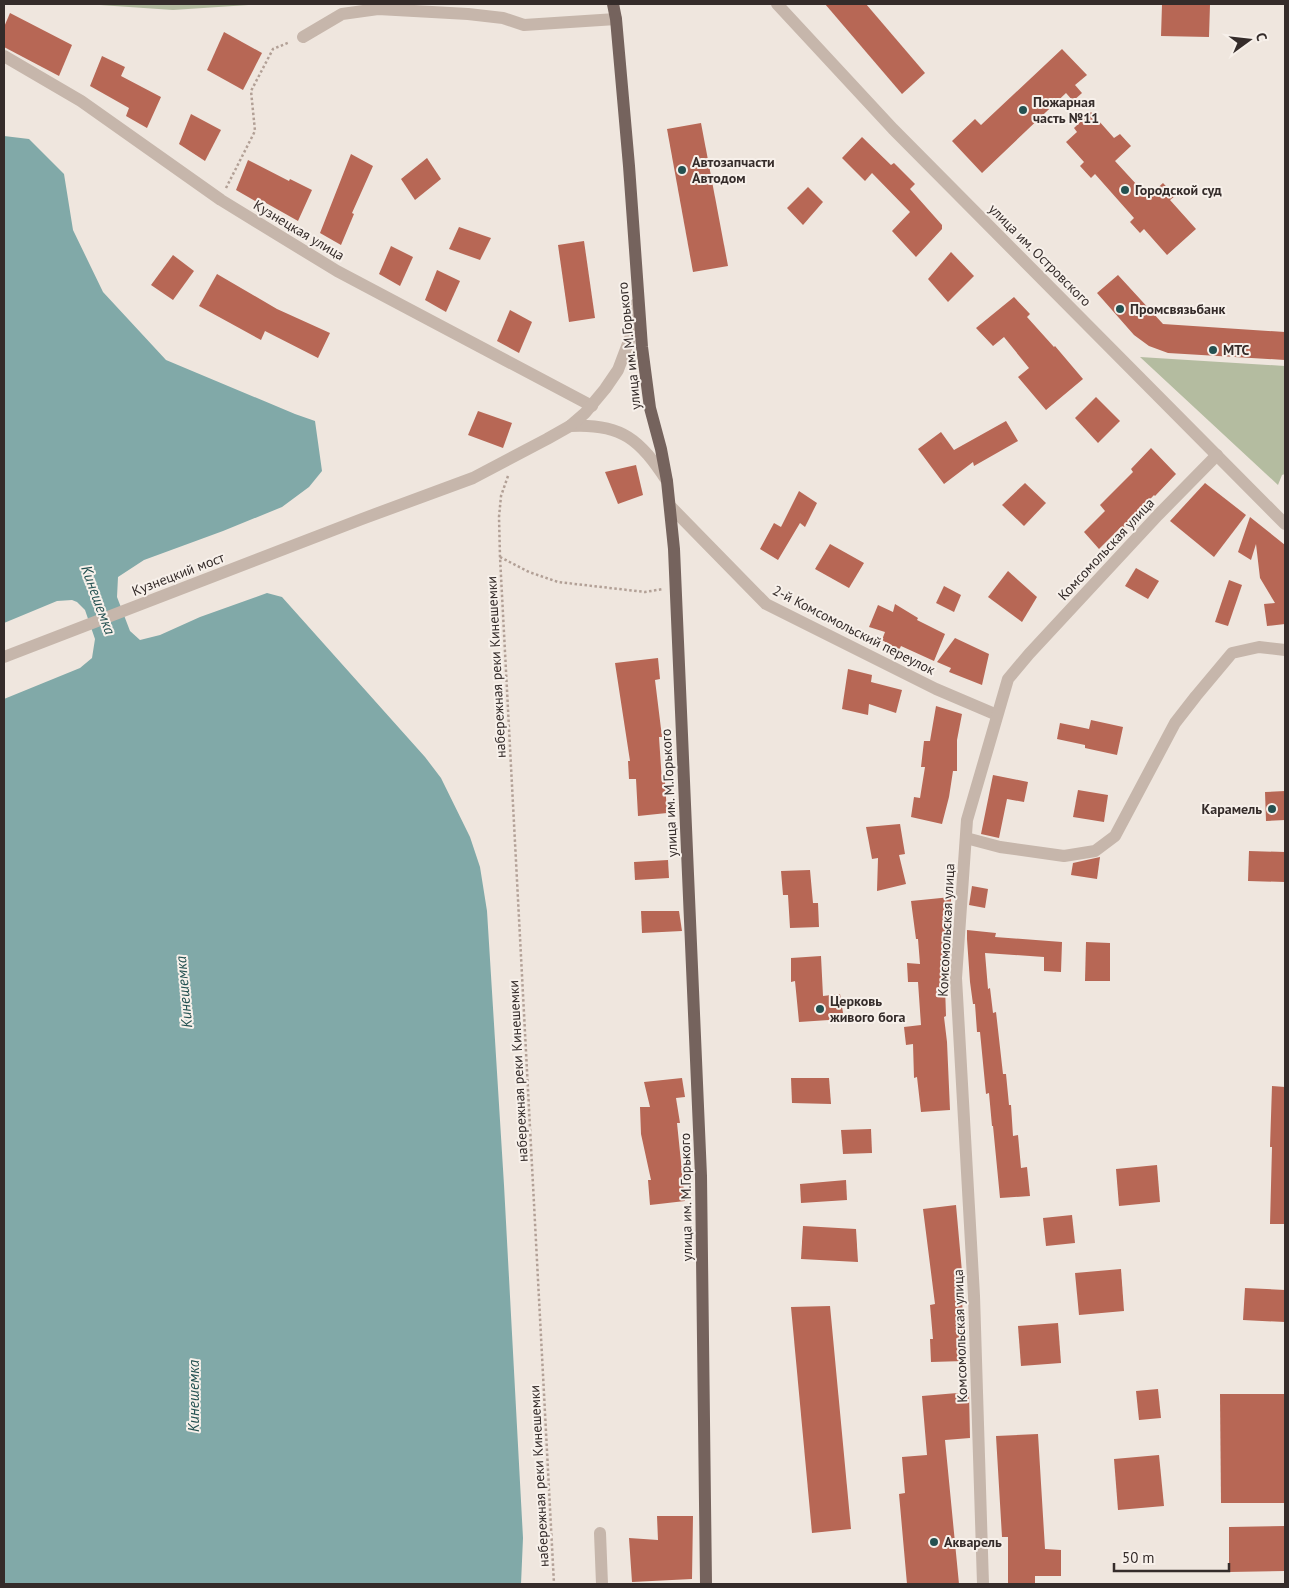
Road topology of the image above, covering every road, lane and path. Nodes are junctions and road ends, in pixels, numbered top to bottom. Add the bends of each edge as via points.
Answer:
1 (613, 4) edge
2 (777, 4) edge
3 (616, 18) junction
4 (303, 37) joint
5 (4, 56) edge
6 (221, 200) junction
7 (638, 294) junction
8 (592, 406) junction
9 (570, 426) junction
10 (515, 455) junction
11 (1217, 456) junction
12 (667, 481) junction
13 (671, 507) junction
14 (1285, 524) edge
15 (500, 558) junction
16 (675, 586) junction
17 (1285, 650) edge
18 (4, 657) edge
19 (997, 715) junction
20 (966, 838) junction
21 (600, 1533) dead end
22 (554, 1584) edge
23 (602, 1584) edge
24 (706, 1584) edge
25 (983, 1584) edge

1 - 3 main road, улица им. М.Горького
2 - 11 street, улица им. Островского via 893,129
3 - 4 street via 524,25 502,18 468,14 378,9 342,14
3 - 7 main road, улица им. М.Горького
4 - 6 path via 273,49 251,91 255,131
5 - 6 street, Кузнецкая улица via 81,101
6 - 8 street, Кузнецкая улица via 337,271
7 - 8 street via 632,333 618,370
7 - 12 main road, улица им. М.Горького via 650,408
8 - 9 street
9 - 10 street, Кузнецкий мост
9 - 12 street via 603,428 634,440
10 - 15 path, набережная реки Кинешемки via 501,496
10 - 18 street, Кузнецкий мост via 473,478
11 - 14 street, улица им. Островского
11 - 19 street, Комсомольская улица via 1029,654 1008,679
12 - 13 main road, улица им. М.Горького
13 - 16 main road, улица им. М.Горького
13 - 19 street, 2-й Комсомольский переулок via 766,604 936,689
15 - 16 path, набережная реки Кинешемки via 558,582 645,592
15 - 22 path, набережная реки Кинешемки
16 - 24 main road, улица им. М.Горького via 701,1176
17 - 20 street via 1259,647 1232,653 1175,724 1115,836 1095,851 1064,856 1000,847
19 - 20 street, Комсомольская улица via 967,820
20 - 25 street, Комсомольская улица via 956,978 974,1296
21 - 23 street

